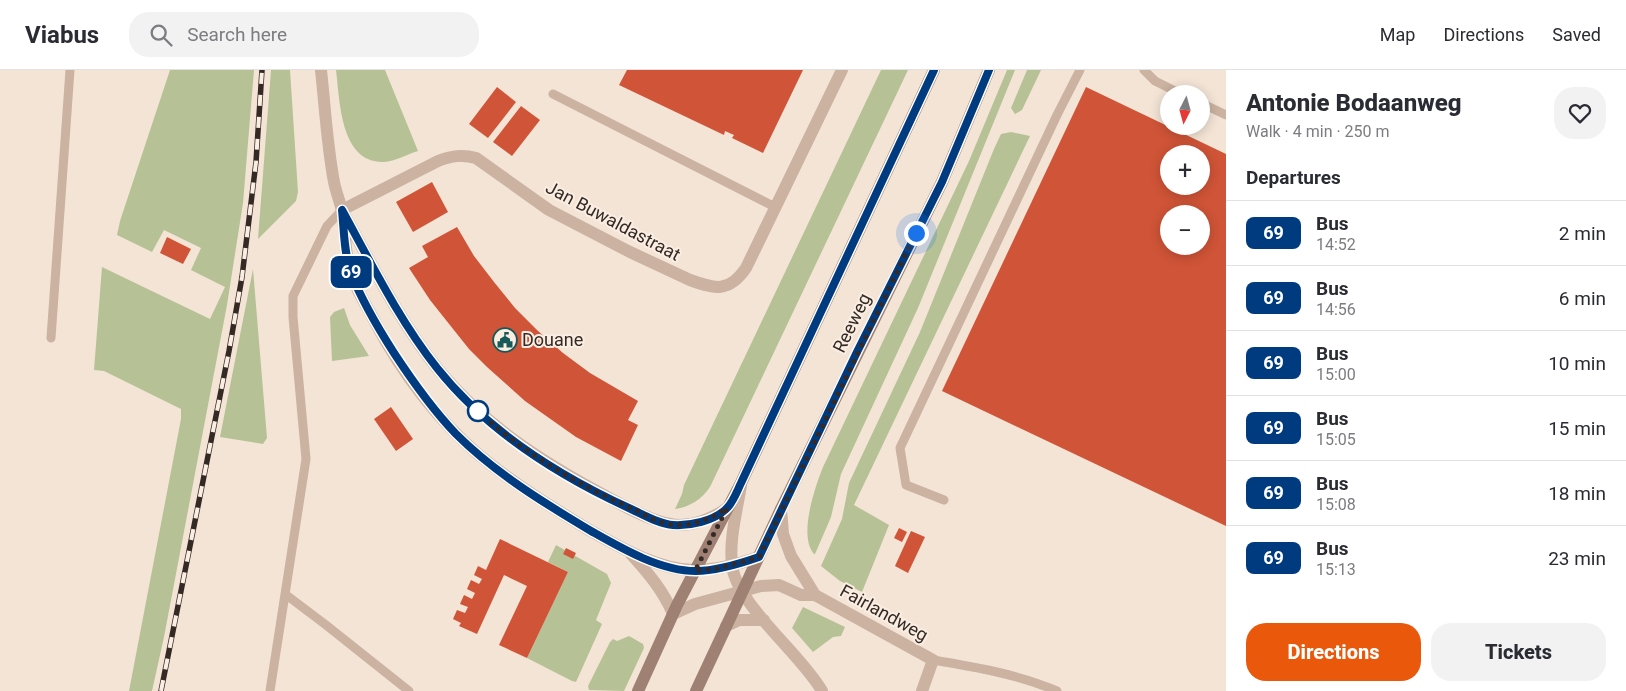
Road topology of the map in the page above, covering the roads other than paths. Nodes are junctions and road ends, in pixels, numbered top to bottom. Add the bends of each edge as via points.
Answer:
1 (70, 70) edge
2 (321, 70) edge
3 (842, 70) edge
4 (934, 70) edge
5 (989, 70) edge
6 (1080, 70) edge
7 (1144, 70) edge
8 (1163, 85) edge
9 (553, 94) dead end
10 (1210, 107) edge
11 (1226, 115) edge
12 (776, 207) junction
13 (342, 210) junction
14 (52, 338) dead end
15 (741, 483) junction
16 (944, 500) dead end
17 (727, 508) junction
18 (781, 509) junction
19 (627, 550) junction
20 (759, 557) junction
21 (732, 565) junction
22 (695, 571) junction
23 (742, 591) junction
24 (285, 594) junction
25 (815, 595) junction
26 (673, 614) junction
27 (764, 620) junction
28 (726, 626) junction
29 (933, 660) junction
30 (270, 691) edge
31 (409, 691) edge
32 (638, 691) edge
33 (696, 691) edge
34 (822, 691) edge
35 (922, 691) edge
36 (1057, 691) edge

1 - 14 lane
2 - 13 street via 328,146
3 - 12 street
4 - 15 main road, Reeweg
5 - 18 main road, Reeweg via 942,182
6 - 16 lane via 900,448 906,485
7 - 8 lane
9 - 12 lane
10 - 11 lane
12 - 13 street, Jan Buwaldastraat via 746,268 739,278 724,288 690,280 564,218 470,156 438,161
13 - 17 street via 404,318 437,368 455,389 504,433 569,476 660,522 672,525 696,523 717,516
13 - 19 street via 351,272 383,336 433,408 457,435 503,473 557,511
13 - 24 lane via 326,226 293,296 306,459
15 - 17 main road, Reeweg
15 - 21 street, Reeweg via 732,539
17 - 22 main road, Reeweg
18 - 20 main road, Reeweg
18 - 25 street via 783,534 791,556
19 - 22 street via 664,565
19 - 26 street via 660,589
20 - 21 street
20 - 23 main road, Reeweg
21 - 22 street
21 - 23 street, Reeweg
22 - 26 main road, Reeweg
23 - 25 street via 779,584 801,596
23 - 26 street via 695,604
23 - 27 street
23 - 28 main road, Reeweg
24 - 30 lane
24 - 31 lane
25 - 29 street, Fairlandweg
26 - 32 main road, Reeweg
27 - 28 street via 739,620
27 - 34 street
28 - 33 main road, Reeweg
29 - 35 street, Fairlandweg
29 - 36 lane via 1032,680

